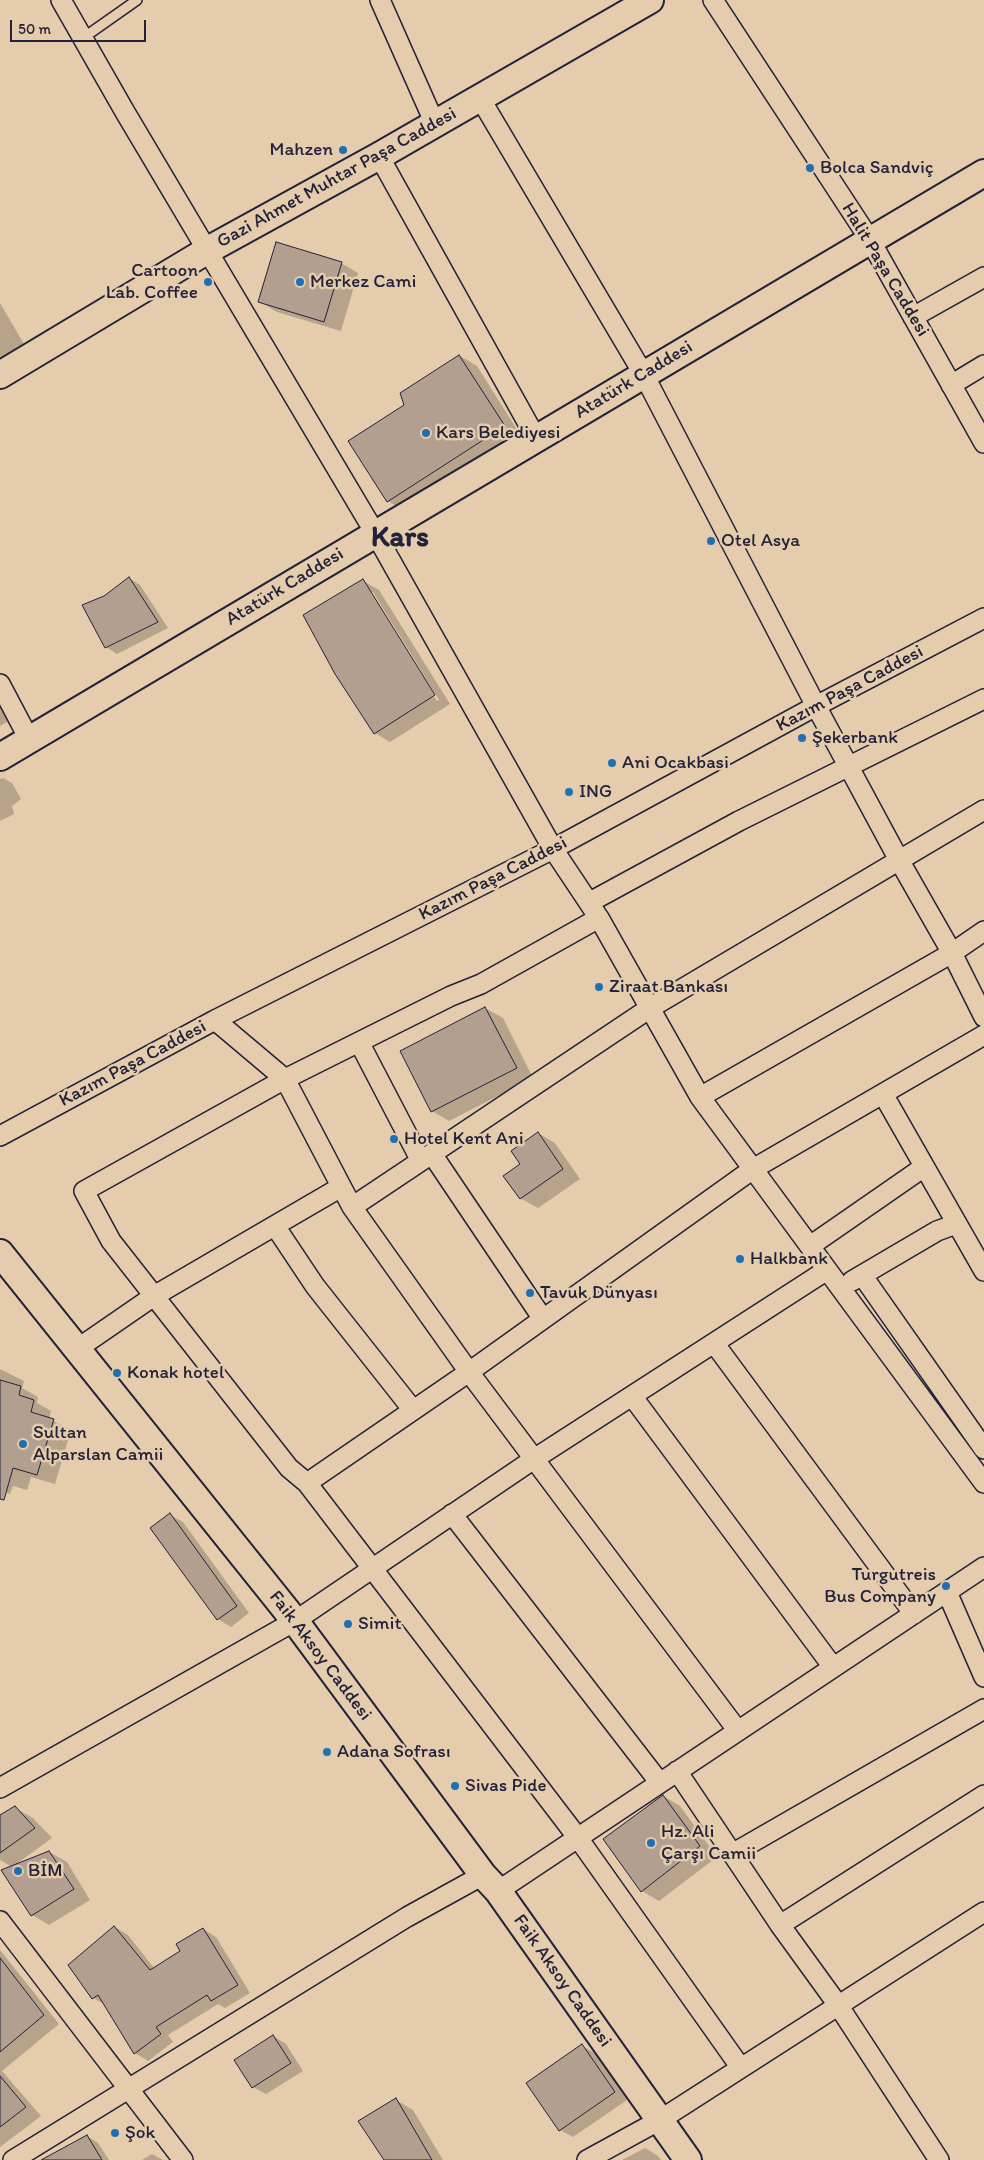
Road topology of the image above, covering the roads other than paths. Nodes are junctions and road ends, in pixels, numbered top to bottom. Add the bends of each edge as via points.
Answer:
1 (61, 0) edge
2 (137, 0) edge
3 (380, 0) edge
4 (650, 0) edge
5 (713, 0) edge
6 (83, 38) junction
7 (480, 98) junction
8 (436, 124) junction
9 (379, 156) junction
10 (984, 173) edge
11 (870, 240) junction
12 (208, 250) junction
13 (984, 277) edge
14 (913, 317) junction
15 (984, 365) edge
16 (644, 374) junction
17 (0, 375) edge
18 (951, 384) junction
19 (536, 438) junction
20 (984, 443) edge
21 (375, 533) junction
22 (984, 618) edge
23 (0, 684) edge
24 (984, 699) edge
25 (816, 706) junction
26 (30, 739) junction
27 (0, 757) edge
28 (849, 768) junction
29 (984, 810) edge
30 (553, 849) junction
31 (900, 860) junction
32 (590, 902) junction
33 (599, 918) junction
34 (984, 931) edge
35 (952, 953) junction
36 (650, 1008) junction
37 (984, 1017) edge
38 (215, 1020) junction
39 (984, 1035) edge
40 (360, 1042) junction
41 (286, 1079) junction
42 (883, 1094) junction
43 (700, 1097) junction
44 (0, 1136) edge
45 (426, 1157) junction
46 (924, 1167) junction
47 (753, 1169) junction
48 (341, 1187) junction
49 (352, 1207) junction
50 (956, 1224) junction
51 (275, 1226) junction
52 (810, 1246) junction
53 (0, 1253) edge
54 (984, 1269) edge
55 (827, 1270) junction
56 (862, 1275) junction
57 (840, 1288) junction
58 (154, 1296) junction
59 (543, 1319) junction
60 (714, 1343) junction
61 (77, 1349) junction
62 (469, 1372) junction
63 (632, 1396) junction
64 (413, 1410) junction
65 (984, 1449) edge
66 (534, 1459) junction
67 (307, 1483) junction
68 (984, 1483) edge
69 (452, 1514) junction
70 (984, 1567) edge
71 (372, 1568) junction
72 (947, 1592) junction
73 (914, 1614) junction
74 (295, 1621) junction
75 (833, 1667) junction
76 (984, 1677) edge
77 (984, 1709) edge
78 (738, 1731) junction
79 (677, 1772) junction
80 (660, 1783) junction
81 (0, 1788) edge
82 (984, 1795) edge
83 (578, 1838) junction
84 (732, 1854) junction
85 (491, 1883) junction
86 (984, 1912) edge
87 (0, 1921) edge
88 (780, 1925) junction
89 (838, 2005) junction
90 (741, 2068) junction
91 (130, 2089) junction
92 (660, 2120) junction
93 (13, 2160) edge
94 (183, 2160) edge
95 (587, 2160) edge
96 (688, 2160) edge
97 (939, 2160) edge

1 - 6 street
2 - 6 lane
3 - 8 street
4 - 7 street, Gazi Ahmet Muhtar Paşa Caddesi
5 - 11 street, Halit Paşa Caddesi
6 - 12 street
7 - 8 street, Gazi Ahmet Muhtar Paşa Caddesi
7 - 16 street
8 - 9 street, Gazi Ahmet Muhtar Paşa Caddesi
9 - 12 street, Gazi Ahmet Muhtar Paşa Caddesi
9 - 19 street
10 - 11 street, Atatürk Caddesi
11 - 14 street, Halit Paşa Caddesi
11 - 16 street, Atatürk Caddesi
12 - 17 street, Gazi Ahmet Muhtar Paşa Caddesi
12 - 21 street
13 - 14 street
14 - 18 street, Halit Paşa Caddesi
15 - 18 street
16 - 19 street, Atatürk Caddesi
16 - 25 street
18 - 20 street, Halit Paşa Caddesi
19 - 21 street, Atatürk Caddesi
21 - 26 street, Atatürk Caddesi
21 - 30 street
22 - 25 street, Kazım Paşa Caddesi
23 - 26 street
24 - 28 street
25 - 28 street
25 - 30 street, Kazım Paşa Caddesi
26 - 27 street, Atatürk Caddesi
28 - 31 street
28 - 32 street via 739,821
29 - 31 street
30 - 32 street
30 - 38 street, Kazım Paşa Caddesi
31 - 35 street
31 - 36 street
32 - 33 street
33 - 36 street
33 - 40 street via 481,984
34 - 35 street
35 - 37 street
35 - 43 street
36 - 43 street
36 - 45 street
38 - 41 street
38 - 44 street, Kazım Paşa Caddesi
39 - 42 street
40 - 41 street
40 - 45 street
41 - 48 street
41 - 58 street via 84,1191 111,1241
42 - 46 street
42 - 47 street
43 - 47 street
45 - 49 street
45 - 59 street
46 - 50 street
46 - 52 street
47 - 52 street
47 - 59 street
48 - 49 street
48 - 51 street
49 - 62 street
50 - 54 street
50 - 56 street via 937,1231
51 - 58 street
51 - 64 street via 315,1286
52 - 55 street
53 - 61 street, Faik Aksoy Caddesi
55 - 57 street
55 - 60 street
56 - 57 street
56 - 65 street
57 - 68 street
58 - 61 street
58 - 67 street via 289,1468
59 - 62 street
60 - 63 street
60 - 73 street
61 - 74 street, Faik Aksoy Caddesi
62 - 64 street
62 - 66 street
63 - 66 street
63 - 75 street
64 - 67 street
66 - 69 street
66 - 78 street
67 - 71 street
69 - 71 street
69 - 80 street
70 - 72 street
71 - 74 street
71 - 83 street
72 - 73 street
72 - 76 street
73 - 75 street
74 - 81 street
74 - 85 street, Faik Aksoy Caddesi
75 - 78 street
77 - 84 street
78 - 79 street
79 - 80 street
79 - 84 street
80 - 83 street
82 - 88 street
83 - 85 street
83 - 90 street
84 - 88 street
85 - 91 street via 407,1917
85 - 92 street, Faik Aksoy Caddesi
86 - 89 street
87 - 91 street
88 - 89 street
89 - 90 street
89 - 97 street
90 - 92 street
91 - 93 street
91 - 94 street
92 - 95 street
92 - 96 street, Faik Aksoy Caddesi

